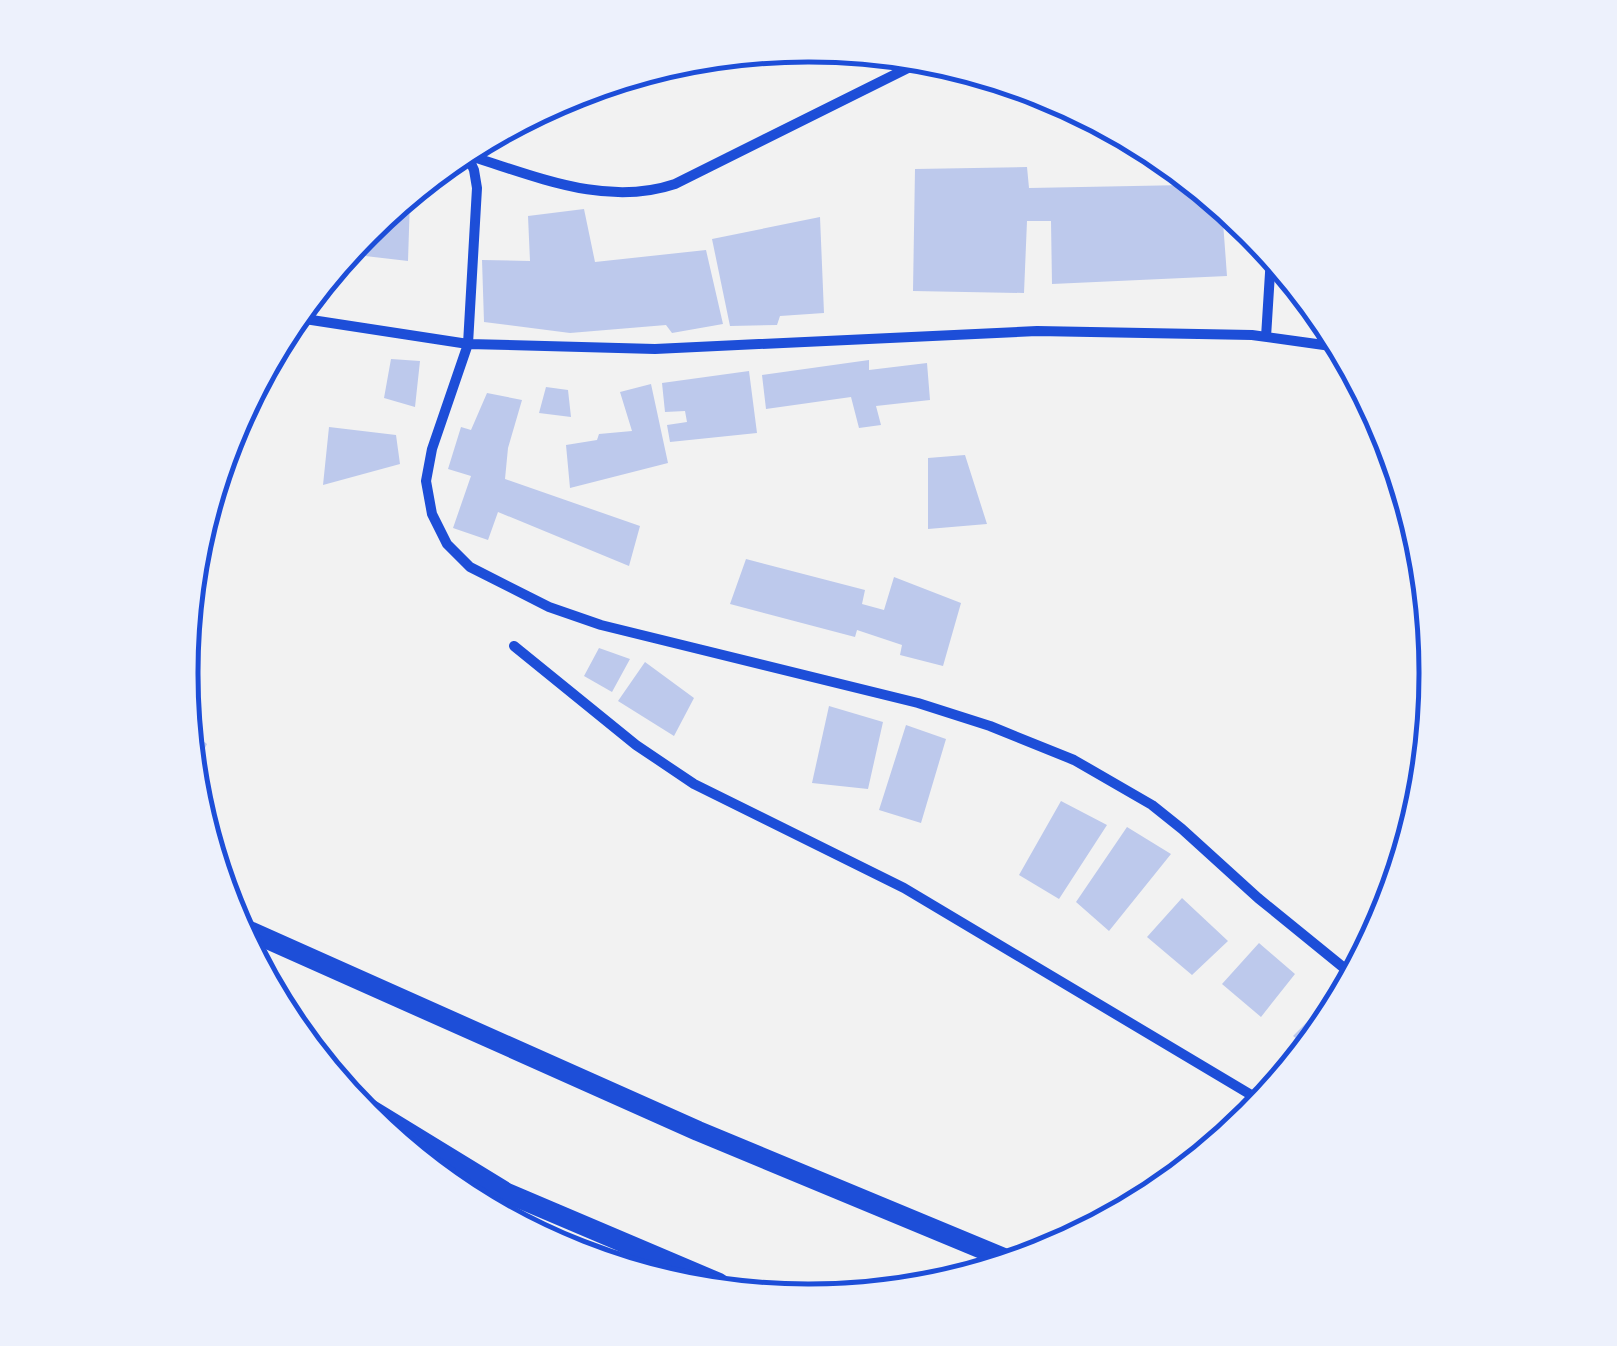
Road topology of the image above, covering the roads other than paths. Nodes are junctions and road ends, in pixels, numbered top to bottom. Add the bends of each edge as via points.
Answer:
1 (903, 70) edge
2 (477, 160) edge
3 (472, 163) edge
4 (1271, 274) edge
5 (311, 319) edge
6 (1266, 337) junction
7 (468, 344) junction
8 (1323, 345) edge
9 (514, 646) dead end
10 (257, 934) edge
11 (1343, 967) edge
12 (1250, 1094) edge
13 (402, 1128) edge
14 (995, 1254) edge
15 (696, 1273) edge

1 - 2 street via 654,191 578,188
3 - 7 street
4 - 6 street
5 - 7 street
6 - 7 street via 1038,331 655,349
6 - 8 street
7 - 11 street via 426,481 446,544 470,568 601,625 918,703 1074,760 1182,829
9 - 12 street via 694,784 904,888
10 - 14 main road
13 - 15 main road via 508,1192

